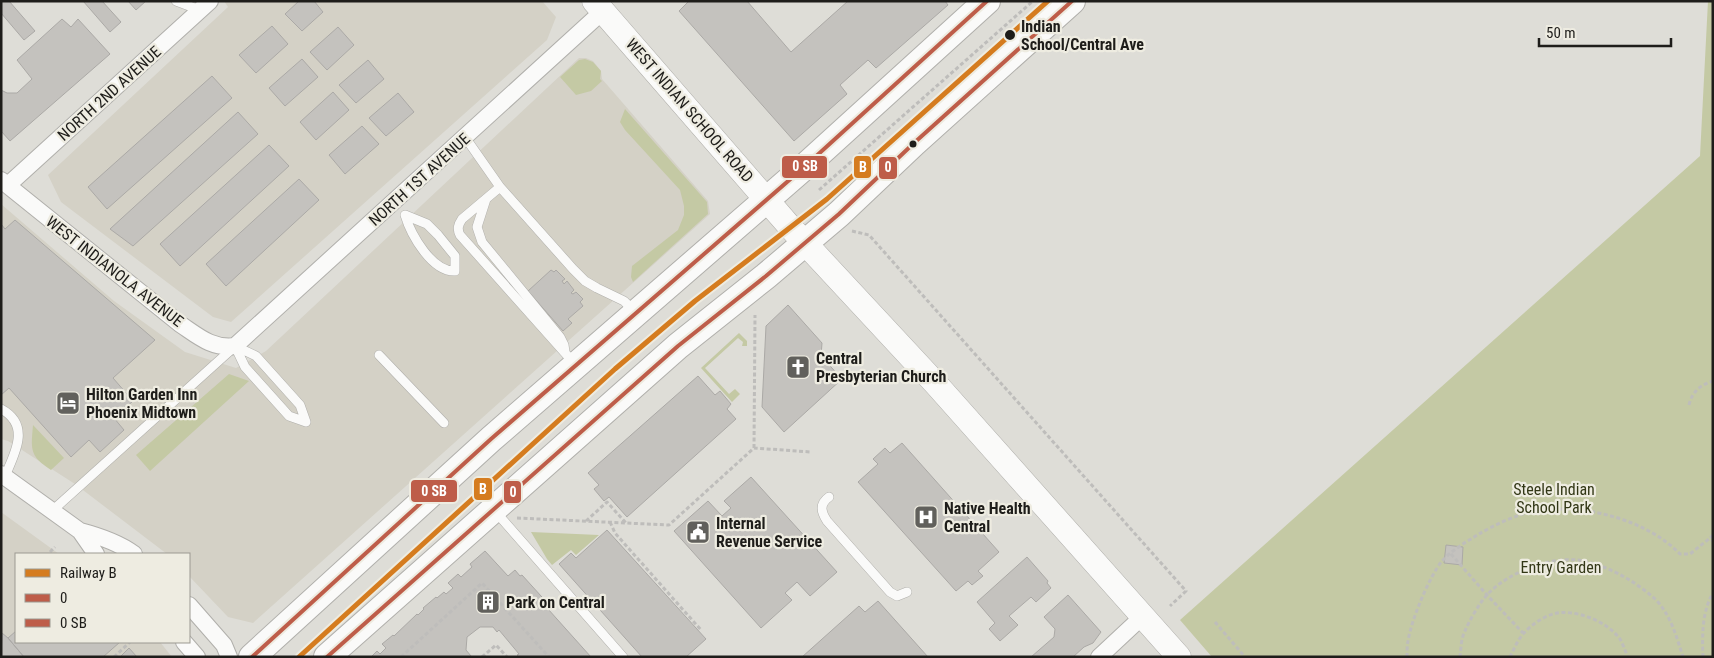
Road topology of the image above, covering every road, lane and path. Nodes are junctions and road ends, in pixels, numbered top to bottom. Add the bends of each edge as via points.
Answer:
1 (176, 1) edge
2 (1033, 1) edge
3 (1072, 1) edge
4 (202, 4) edge
5 (980, 4) edge
6 (598, 6) edge
7 (465, 137) junction
8 (4, 182) edge
9 (500, 187) junction
10 (820, 190) dead end
11 (487, 198) junction
12 (767, 199) junction
13 (852, 232) dead end
14 (805, 243) junction
15 (455, 271) joint
16 (635, 312) junction
17 (755, 315) dead end
18 (235, 346) junction
19 (379, 355) dead end
20 (570, 359) junction
21 (1713, 381) edge
22 (1689, 405) dead end
23 (1, 409) edge
24 (444, 423) dead end
25 (754, 448) junction
26 (811, 452) dead end
27 (3, 475) edge
28 (830, 497) dead end
29 (53, 510) junction
30 (505, 513) junction
31 (586, 521) junction
32 (610, 522) junction
33 (626, 523) junction
34 (80, 531) junction
35 (1712, 538) edge
36 (55, 547) dead end
37 (50, 552) dead end
38 (95, 553) edge
39 (133, 553) edge
40 (1450, 554) junction
41 (907, 592) dead end
42 (1713, 593) edge
43 (1487, 595) junction
44 (1170, 606) dead end
45 (190, 607) edge
46 (1143, 616) junction
47 (1215, 622) dead end
48 (701, 630) dead end
49 (1524, 633) junction
50 (129, 643) edge
51 (185, 643) edge
52 (114, 657) edge
53 (198, 657) edge
54 (229, 657) edge
55 (252, 657) edge
56 (326, 657) edge
57 (400, 657) edge
58 (482, 657) edge
59 (507, 657) edge
60 (549, 657) edge
61 (623, 657) edge
62 (1099, 657) edge
63 (1179, 657) edge
64 (1246, 657) edge
65 (1407, 657) edge
66 (1460, 657) edge
67 (1510, 657) edge
68 (1628, 657) edge
69 (1683, 657) edge
70 (1703, 657) edge

1 - 4 lane
2 - 10 path
3 - 14 main road
4 - 8 street, NORTH 2ND AVENUE
5 - 12 main road
6 - 7 street, NORTH 1ST AVENUE
6 - 12 main road, WEST INDIAN SCHOOL ROAD
7 - 9 lane
7 - 18 street, NORTH 1ST AVENUE
8 - 18 street, WEST INDIANOLA AVENUE via 180,324 217,346
9 - 11 lane
9 - 16 lane via 585,281 624,301
11 - 20 lane via 477,227 482,242 560,337
11 - 20 lane via 458,224 460,235
12 - 14 main road, WEST INDIAN SCHOOL ROAD
12 - 16 main road
13 - 44 path via 869,235 1186,591
14 - 30 main road via 678,346
14 - 46 main road, WEST INDIAN SCHOOL ROAD
15 - 15 lane via 455,256 438,235 427,224 405,215 411,233 422,248 442,268 448,272
16 - 20 main road
17 - 25 path
18 - 18 lane via 245,367 289,416 306,422 300,405 256,356
18 - 29 lane
19 - 24 lane
20 - 55 main road via 491,439
21 - 22 path via 1698,388
23 - 27 lane via 13,418 19,436
25 - 26 path
25 - 33 path via 669,525
27 - 29 street
28 - 41 lane via 822,506 827,521 890,592 897,596
29 - 34 street
30 - 31 path
30 - 56 main road
30 - 61 lane
31 - 32 path
31 - 33 path via 607,502
32 - 33 path
32 - 48 path via 615,532
34 - 38 street
34 - 39 street via 105,538
35 - 40 path via 1690,554 1680,554 1652,533 1625,520 1576,509 1552,509 1533,511 1490,528
36 - 37 path
40 - 43 path
40 - 65 path via 1428,585 1408,641
42 - 70 path via 1708,600 1702,636
43 - 49 path
43 - 66 path via 1464,632
43 - 69 path via 1507,579 1547,563 1577,560 1606,568 1624,576 1656,600 1674,627
45 - 54 street via 224,645
46 - 62 street
46 - 63 main road, WEST INDIAN SCHOOL ROAD
47 - 64 path
49 - 67 path
49 - 68 path via 1542,618 1569,613 1604,625 1620,639
50 - 52 path
51 - 53 street
57 - 60 path via 482,583
58 - 59 path via 496,645

